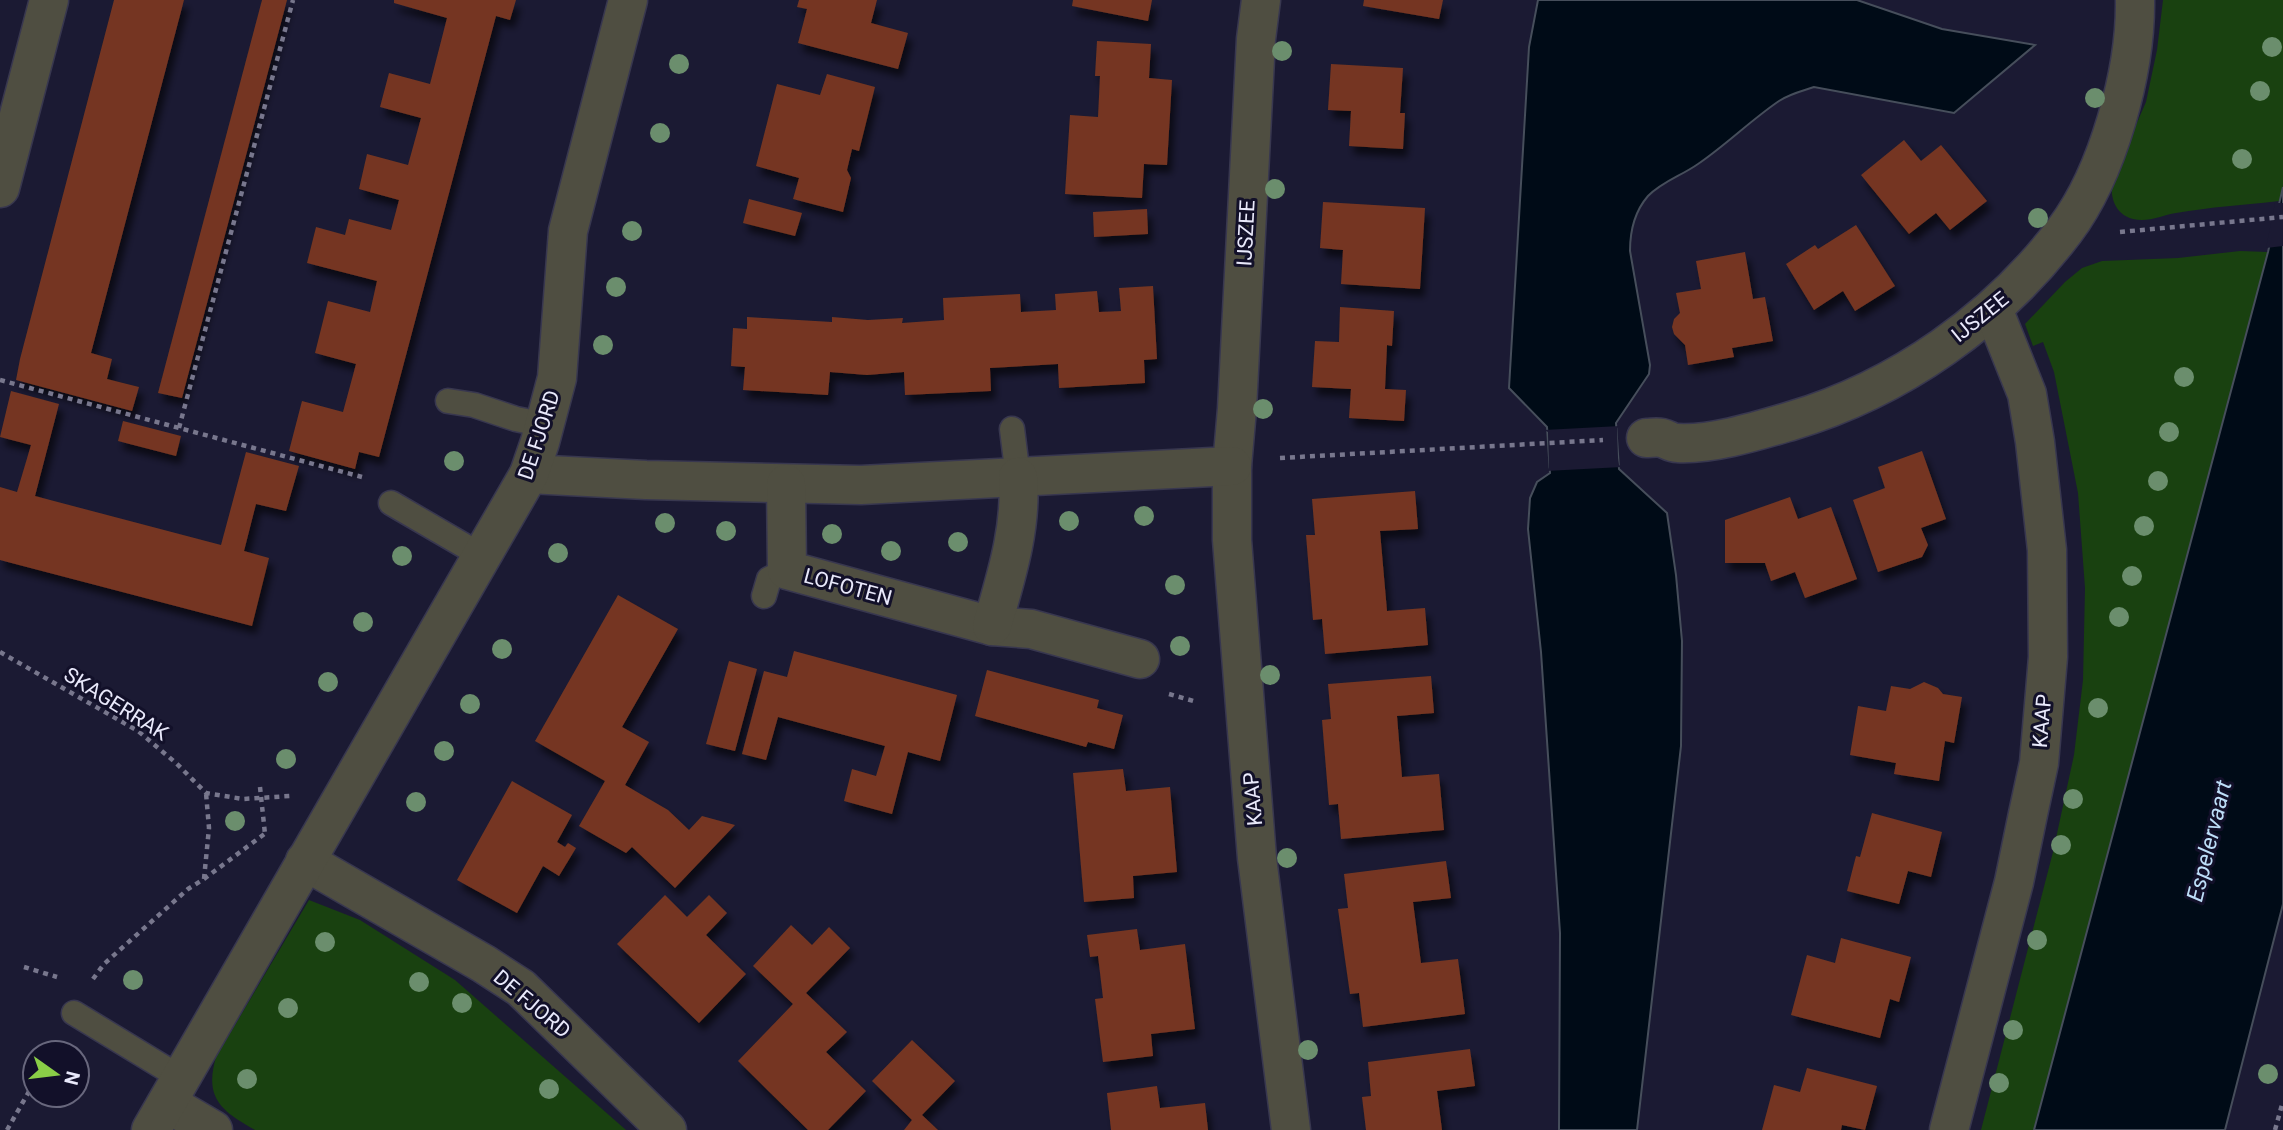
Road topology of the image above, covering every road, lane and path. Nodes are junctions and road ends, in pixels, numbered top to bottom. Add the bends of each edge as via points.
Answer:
1 (49, 0) edge
2 (293, 0) edge
3 (628, 0) edge
4 (1261, 0) edge
5 (2135, 0) edge
6 (0, 188) edge
7 (2283, 217) edge
8 (2061, 235) junction
9 (1993, 309) junction
10 (0, 380) edge
11 (448, 401) dead end
12 (545, 425) junction
13 (179, 428) junction
14 (1012, 429) dead end
15 (1646, 438) dead end
16 (1606, 439) dead end
17 (1272, 458) dead end
18 (1232, 466) junction
19 (529, 474) junction
20 (1018, 477) junction
21 (373, 480) dead end
22 (786, 484) junction
23 (391, 503) dead end
24 (482, 556) junction
25 (992, 626) junction
26 (0, 652) edge
27 (1140, 659) dead end
28 (260, 787) dead end
29 (206, 793) junction
30 (262, 799) junction
31 (287, 806) dead end
32 (272, 827) dead end
33 (264, 834) junction
34 (305, 861) junction
35 (204, 879) junction
36 (24, 967) dead end
37 (61, 979) dead end
38 (74, 1013) joint
39 (2283, 1101) edge
40 (167, 1104) edge
41 (21, 1106) edge
42 (7, 1130) edge
43 (213, 1130) edge
44 (667, 1130) edge
45 (1291, 1130) edge
46 (1949, 1130) edge
47 (2275, 1130) edge

1 - 6 street
2 - 13 path
3 - 12 street, DE FJORD via 568,231 557,378
4 - 18 street, IJSZEE
5 - 8 street, IJSZEE via 2125,91 2105,151
7 - 8 path
8 - 9 street, IJSZEE
9 - 15 street, IJSZEE via 1902,373 1820,411 1767,428 1705,440 1675,443
9 - 46 street, KAAP via 2027,394 2035,442 2047,550 2048,657 2039,763 2023,841
10 - 13 path
11 - 12 lane
12 - 19 street, DE FJORD
13 - 21 path
14 - 20 lane
16 - 17 path
18 - 20 street
18 - 45 street, KAAP via 1231,541 1258,858
19 - 22 street
19 - 24 street, DE FJORD
20 - 22 street
20 - 25 street via 1015,541
22 - 25 street, LOFOTEN via 776,583
23 - 24 lane
24 - 34 street, DE FJORD
25 - 27 street, LOFOTEN via 1031,629
26 - 29 path, SKAGERRAK via 138,731
28 - 30 path
29 - 30 path
29 - 35 path via 209,828
30 - 31 path via 294,795
30 - 33 path
32 - 33 path
33 - 35 path
34 - 40 street, DE FJORD
34 - 44 street, DE FJORD via 521,988
35 - 38 path via 104,964
36 - 37 path
38 - 40 lane
39 - 47 path
40 - 43 street
41 - 42 path

